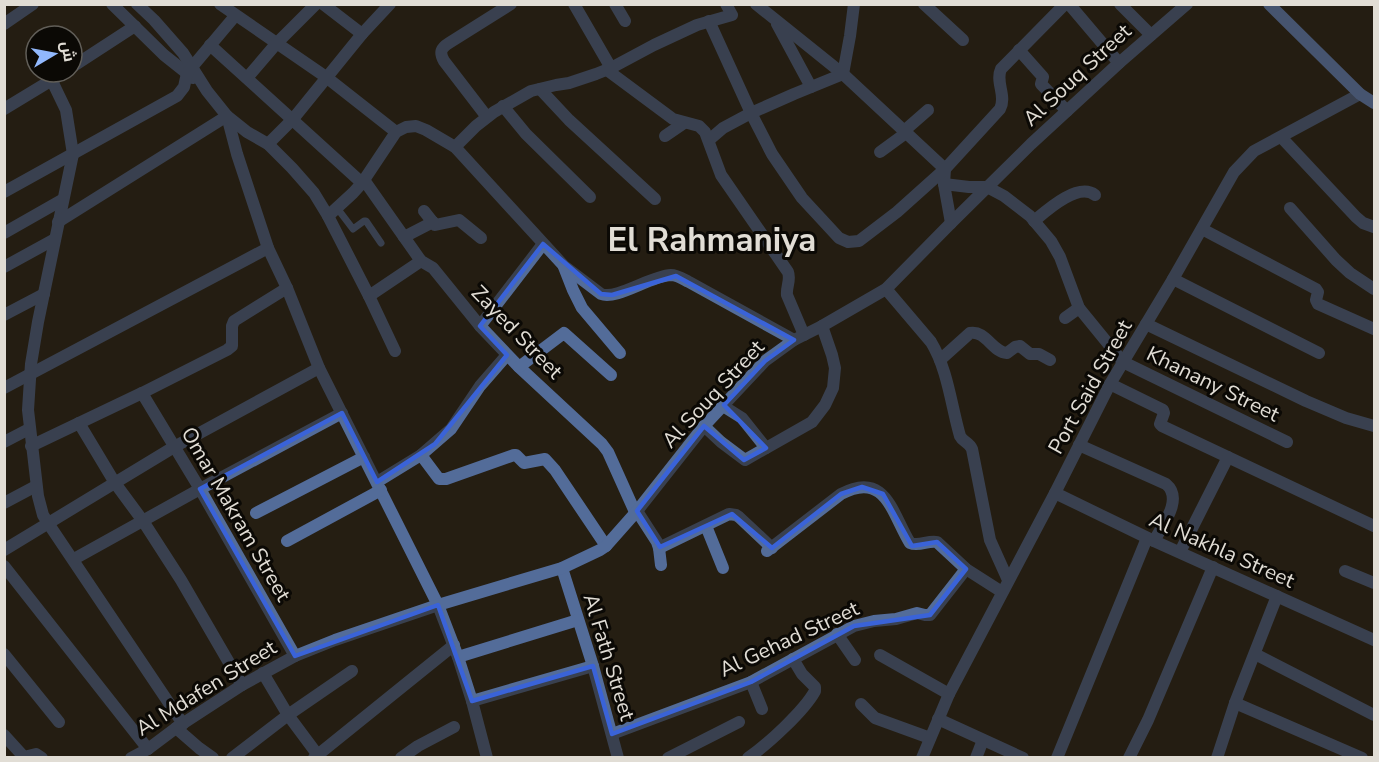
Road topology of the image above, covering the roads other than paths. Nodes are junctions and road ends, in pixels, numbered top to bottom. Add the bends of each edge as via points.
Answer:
1 (33, 4) edge
2 (112, 4) edge
3 (137, 4) edge
4 (220, 4) edge
5 (316, 4) edge
6 (323, 4) edge
7 (390, 4) edge
8 (511, 4) edge
9 (574, 4) edge
10 (615, 4) edge
11 (726, 4) edge
12 (756, 4) edge
13 (854, 4) edge
14 (924, 4) edge
15 (1067, 4) edge
16 (1120, 4) edge
17 (1188, 4) edge
18 (1269, 4) edge
19 (235, 16) junction
20 (774, 18) junction
21 (624, 21) dead end
22 (709, 21) junction
23 (4, 24) edge
24 (135, 26) junction
25 (362, 34) junction
26 (1150, 35) junction
27 (963, 40) dead end
28 (276, 44) junction
29 (210, 45) junction
30 (1019, 50) junction
31 (84, 59) edge
32 (1119, 63) junction
33 (609, 69) junction
34 (189, 70) junction
35 (843, 74) junction
36 (247, 78) junction
37 (326, 78) junction
38 (47, 84) edge
39 (53, 84) edge
40 (811, 87) junction
41 (540, 89) junction
42 (1360, 94) junction
43 (1374, 103) edge
44 (503, 106) junction
45 (4, 109) edge
46 (928, 110) dead end
47 (1067, 111) junction
48 (751, 113) junction
49 (227, 116) junction
50 (487, 117) junction
51 (293, 119) junction
52 (684, 123) junction
53 (396, 132) junction
54 (905, 132) junction
55 (665, 136) dead end
56 (1281, 136) junction
57 (709, 140) junction
58 (268, 144) junction
59 (456, 147) junction
60 (880, 152) dead end
61 (73, 154) junction
62 (945, 169) junction
63 (363, 182) junction
64 (944, 184) junction
65 (987, 187) junction
66 (4, 192) edge
67 (1095, 195) dead end
68 (590, 198) dead end
69 (655, 199) dead end
70 (62, 200) junction
71 (1290, 208) dead end
72 (424, 211) dead end
73 (332, 212) junction
74 (1034, 221) junction
75 (58, 222) junction
76 (433, 222) junction
77 (951, 223) junction
78 (1374, 227) edge
79 (1202, 229) junction
80 (4, 233) edge
81 (404, 237) junction
82 (481, 238) dead end
83 (55, 239) junction
84 (381, 243) dead end
85 (543, 244) junction
86 (268, 248) junction
87 (421, 261) junction
88 (564, 266) junction
89 (4, 267) edge
90 (1173, 279) junction
91 (287, 288) junction
92 (886, 289) junction
93 (1374, 289) edge
94 (44, 294) junction
95 (369, 296) junction
96 (1078, 309) junction
97 (4, 315) edge
98 (1065, 318) dead end
99 (1146, 324) junction
100 (480, 326) junction
101 (822, 326) junction
102 (1374, 329) edge
103 (799, 337) junction
104 (395, 351) dead end
105 (620, 353) dead end
106 (1319, 353) dead end
107 (507, 355) junction
108 (940, 360) junction
109 (1050, 360) dead end
110 (1123, 362) junction
111 (519, 367) junction
112 (319, 368) junction
113 (29, 374) junction
114 (611, 375) dead end
115 (1110, 384) junction
116 (4, 388) edge
117 (142, 393) junction
118 (723, 406) junction
119 (342, 413) junction
120 (79, 423) junction
121 (704, 426) junction
122 (1374, 426) edge
123 (29, 429) junction
124 (1287, 441) dead end
125 (4, 442) edge
126 (1079, 445) junction
127 (31, 446) junction
128 (174, 447) junction
129 (766, 448) junction
130 (421, 455) junction
131 (364, 456) junction
132 (1228, 457) junction
133 (115, 483) junction
134 (36, 486) junction
135 (379, 486) junction
136 (200, 489) junction
137 (1055, 493) junction
138 (4, 504) edge
139 (636, 511) junction
140 (256, 513) dead end
141 (143, 521) junction
142 (48, 523) junction
143 (706, 526) junction
144 (1374, 526) edge
145 (1151, 539) junction
146 (287, 541) dead end
147 (606, 546) junction
148 (659, 548) junction
149 (4, 549) edge
150 (1180, 552) junction
151 (74, 560) junction
152 (661, 565) dead end
153 (4, 566) edge
154 (1213, 567) junction
155 (562, 568) junction
156 (723, 568) dead end
157 (966, 569) junction
158 (1345, 571) dead end
159 (1008, 580) junction
160 (1374, 583) edge
161 (1002, 592) junction
162 (1277, 596) junction
163 (438, 605) junction
164 (578, 620) junction
165 (837, 634) junction
166 (1374, 640) edge
167 (456, 651) junction
168 (4, 654) edge
169 (1255, 654) junction
170 (880, 655) dead end
171 (296, 656) junction
172 (793, 659) junction
173 (855, 660) dead end
174 (593, 666) junction
175 (352, 670) dead end
176 (263, 673) junction
177 (751, 682) junction
178 (242, 685) junction
179 (949, 694) junction
180 (472, 701) junction
181 (1235, 703) junction
182 (861, 704) dead end
183 (762, 709) dead end
184 (288, 715) junction
185 (1374, 715) edge
186 (938, 719) junction
187 (59, 722) dead end
188 (739, 722) dead end
189 (180, 726) junction
190 (454, 728) dead end
191 (612, 734) junction
192 (4, 735) edge
193 (930, 738) junction
194 (983, 740) junction
195 (148, 749) junction
196 (205, 755) edge
197 (482, 755) edge
198 (317, 757) edge
199 (42, 758) edge
200 (131, 758) edge
201 (232, 758) edge
202 (401, 758) edge
203 (618, 758) edge
204 (668, 758) edge
205 (748, 758) edge
206 (922, 758) edge
207 (976, 758) edge
208 (1023, 758) edge
209 (1057, 758) edge
210 (1130, 758) edge
211 (1217, 758) edge
212 (1362, 758) edge

1 - 23 street
2 - 24 street
3 - 34 street via 183,53
4 - 19 street
5 - 28 street
6 - 25 street
7 - 25 street
8 - 50 street via 449,42 441,51 444,61
9 - 33 street
10 - 21 street
11 - 22 street via 732,15
12 - 20 street
13 - 35 street
14 - 27 street
15 - 30 street
15 - 32 street
16 - 26 street
17 - 26 street, Al Souq Street
18 - 42 street
19 - 28 street
19 - 29 street
20 - 35 street
20 - 40 street
22 - 33 street
22 - 48 street
24 - 31 street
24 - 34 street via 164,55
25 - 37 street
26 - 32 street, Al Souq Street
28 - 36 street
28 - 37 street
29 - 34 street
29 - 36 street, Zayed Street
30 - 47 street via 1043,76 1041,84
30 - 62 street via 999,74 1002,106
32 - 47 street, Al Souq Street
33 - 41 street
33 - 52 street via 673,119
34 - 49 street
34 - 61 street via 177,96
35 - 40 street
35 - 54 street
36 - 51 street, Zayed Street
37 - 51 street
37 - 53 street
38 - 45 street
39 - 61 street via 66,110
40 - 48 street
41 - 44 street
41 - 69 street
42 - 43 street
42 - 56 street, Port Said Street
44 - 50 street
44 - 68 street
46 - 54 street
47 - 65 street, Al Souq Street
48 - 57 street
48 - 62 street via 772,154 802,198 839,238 848,242 867,235
49 - 58 street
49 - 75 street
49 - 86 street
50 - 59 street
51 - 58 street
51 - 63 street, Zayed Street
52 - 55 street
52 - 57 street via 699,126
53 - 59 street via 416,126
53 - 63 street
54 - 60 street
54 - 62 street
56 - 78 street via 1356,217
56 - 79 street, Port Said Street via 1240,164
57 - 103 street via 721,174 788,272 787,295
58 - 73 street
59 - 85 street
61 - 66 street
61 - 70 street
62 - 64 street
63 - 73 street
63 - 81 street, Zayed Street
64 - 65 street
64 - 77 street
65 - 74 street
65 - 77 street, Al Souq Street
67 - 74 street via 1089,191 1063,199
70 - 75 street
70 - 80 street
71 - 93 street via 1343,267
72 - 76 street
73 - 84 lane via 353,229 366,221
73 - 95 street
74 - 96 street via 1060,257
75 - 83 street
76 - 81 street
76 - 82 street via 436,225 458,220
77 - 92 street, Al Souq Street
79 - 90 street, Port Said Street
79 - 102 street via 1316,289 1318,304
81 - 87 street, Zayed Street
83 - 89 street
83 - 94 street
85 - 88 street
85 - 100 street
86 - 91 street
86 - 113 street
87 - 95 street
87 - 100 street, Zayed Street via 433,268
88 - 103 street via 607,296 642,282 676,276
88 - 105 street via 582,308
90 - 99 street, Port Said Street
90 - 106 street
91 - 112 street
91 - 117 street via 234,321 232,346
92 - 101 street, Al Souq Street
92 - 108 street via 931,342
94 - 97 street
94 - 113 street
95 - 104 street
96 - 98 street
96 - 110 street
99 - 110 street, Port Said Street
99 - 122 street via 1306,401
100 - 107 street, Zayed Street
101 - 103 street, Al Souq Street
101 - 129 street via 835,368 833,388 812,422
103 - 118 street, Al Souq Street via 765,362
107 - 111 street, Zayed Street
107 - 130 street via 451,429
108 - 109 street via 975,332 1002,352 1020,346 1030,354
108 - 159 street via 960,436 972,449 990,540
110 - 115 street, Port Said Street
110 - 124 street, Khanany Street
111 - 114 street via 564,333
111 - 139 street, Zayed Street via 602,444
112 - 119 street
112 - 128 street
113 - 116 street
113 - 123 street
115 - 126 street, Port Said Street
115 - 132 street via 1164,411 1162,426
117 - 120 street
117 - 128 street, Omar Makram Street
118 - 121 street, Al Souq Street
118 - 129 street via 742,418
119 - 131 street
119 - 136 street
120 - 127 street
120 - 133 street
121 - 129 street via 743,460
121 - 139 street, Al Souq Street
123 - 125 street
123 - 127 street
126 - 137 street, Port Said Street
126 - 145 street via 1170,487 1174,500
127 - 134 street
128 - 133 street
128 - 136 street, Omar Makram Street
130 - 135 street
130 - 147 street via 439,479 514,455 523,463 545,459
131 - 135 street
131 - 140 street
132 - 144 street
132 - 150 street
133 - 141 street
133 - 142 street
134 - 138 street
134 - 142 street
135 - 146 street
135 - 163 street
136 - 141 street
136 - 171 street, Omar Makram Street
137 - 145 street, Al Nakhla Street
137 - 159 street, Port Said Street
139 - 147 street, Al Souq Street
139 - 148 street, Zayed Street
141 - 151 street
141 - 178 street
142 - 149 street
142 - 151 street
143 - 148 street
143 - 156 street
143 - 157 street via 729,514 736,515 770,549 841,494 862,487 884,494 910,543 937,542
145 - 150 street, Al Nakhla Street
145 - 209 street
147 - 155 street, Al Souq Street
148 - 152 street
150 - 154 street, Al Nakhla Street
151 - 189 street
153 - 195 street
154 - 162 street, Al Nakhla Street
154 - 210 street
155 - 163 street, Al Souq Street
155 - 164 street, Al Fath Street
157 - 161 street
157 - 165 street, Al Gehad Street via 930,615 917,613 874,621
158 - 160 street
159 - 161 street, Port Said Street
161 - 179 street, Port Said Street
162 - 166 street, Al Nakhla Street
162 - 169 street
163 - 167 street
163 - 171 street, Al Mdafen Street
164 - 167 street
164 - 174 street, Al Fath Street
165 - 172 street, Al Gehad Street
165 - 173 street
167 - 180 street
167 - 198 street
168 - 187 street
169 - 181 street
169 - 185 street
170 - 179 street
171 - 176 street, Al Mdafen Street
172 - 177 street, Al Gehad Street
172 - 205 street via 815,691
174 - 180 street
174 - 191 street, Al Fath Street
175 - 184 street
176 - 178 street, Al Mdafen Street
176 - 184 street
177 - 183 street
177 - 191 street, Al Gehad Street
178 - 189 street, Al Mdafen Street
179 - 186 street, Port Said Street
180 - 197 street
181 - 211 street
181 - 212 street
182 - 193 street via 874,718
184 - 198 street
184 - 201 street
186 - 193 street, Port Said Street
186 - 194 street
188 - 204 street
189 - 195 street, Al Mdafen Street
189 - 196 street
190 - 202 street
191 - 203 street, Al Fath Street
192 - 199 street via 24,757 36,754
193 - 206 street, Port Said Street
194 - 207 street
194 - 208 street
195 - 200 street, Al Mdafen Street

